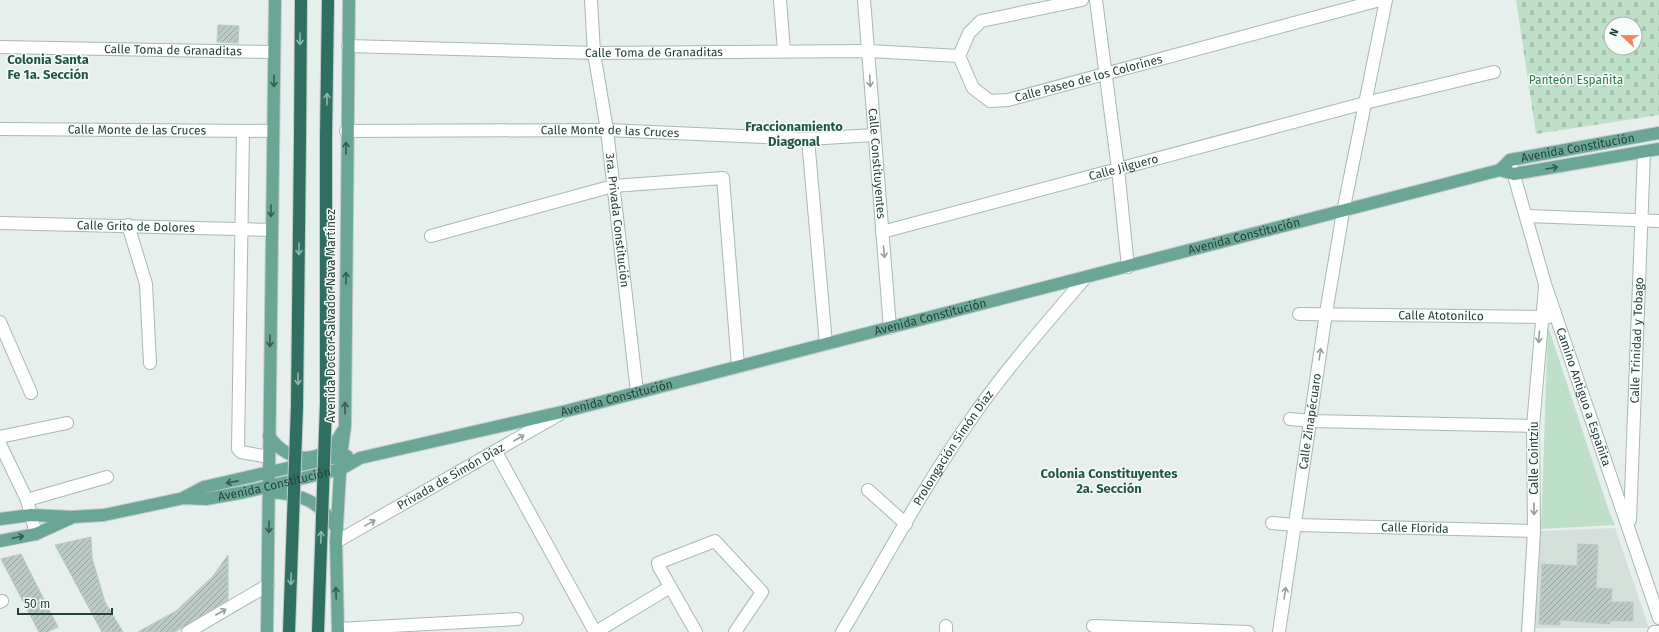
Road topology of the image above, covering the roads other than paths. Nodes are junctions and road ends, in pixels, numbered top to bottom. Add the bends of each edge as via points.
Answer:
1 (275, 0) edge
2 (301, 0) edge
3 (328, 0) edge
4 (349, 0) edge
5 (591, 0) edge
6 (780, 0) edge
7 (864, 0) edge
8 (1082, 0) edge
9 (1096, 0) edge
10 (1380, 0) edge
11 (1386, 0) edge
12 (348, 46) junction
13 (0, 47) edge
14 (784, 51) junction
15 (869, 51) junction
16 (274, 52) junction
17 (594, 53) junction
18 (959, 56) junction
19 (1494, 72) dead end
20 (1104, 73) junction
21 (1365, 103) junction
22 (0, 129) edge
23 (607, 130) junction
24 (243, 131) junction
25 (273, 131) junction
26 (346, 131) junction
27 (1659, 133) edge
28 (874, 135) junction
29 (808, 139) junction
30 (1659, 149) edge
31 (1644, 152) junction
32 (1510, 160) junction
33 (1118, 169) junction
34 (1500, 170) junction
35 (1514, 174) junction
36 (613, 186) junction
37 (1343, 212) junction
38 (1527, 216) junction
39 (1642, 220) junction
40 (1659, 221) edge
41 (0, 223) edge
42 (128, 225) junction
43 (240, 230) junction
44 (271, 230) junction
45 (882, 232) junction
46 (431, 236) dead end
47 (1128, 267) junction
48 (1085, 278) junction
49 (1545, 284) junction
50 (1326, 313) junction
51 (1299, 314) dead end
52 (1556, 317) junction
53 (1541, 318) junction
54 (0, 322) edge
55 (890, 328) junction
56 (826, 344) junction
57 (150, 363) dead end
58 (738, 366) junction
59 (637, 392) junction
60 (31, 393) dead end
61 (566, 411) junction
62 (1290, 419) dead end
63 (1311, 421) junction
64 (67, 423) dead end
65 (345, 426) junction
66 (1533, 426) junction
67 (269, 436) junction
68 (0, 437) edge
69 (0, 444) edge
70 (496, 452) junction
71 (341, 456) junction
72 (269, 457) junction
73 (360, 458) junction
74 (341, 469) junction
75 (269, 473) junction
76 (107, 477) dead end
77 (269, 489) junction
78 (868, 490) dead end
79 (245, 492) junction
80 (184, 498) junction
81 (27, 500) junction
82 (269, 505) junction
83 (31, 515) junction
84 (72, 517) junction
85 (0, 519) edge
86 (1272, 523) dead end
87 (906, 524) junction
88 (1296, 525) junction
89 (1629, 528) junction
90 (337, 529) junction
91 (1534, 531) junction
92 (36, 534) junction
93 (0, 541) edge
94 (336, 542) junction
95 (268, 585) junction
96 (670, 587) junction
97 (852, 616) junction
98 (1659, 618) edge
99 (517, 619) dead end
100 (1093, 626) dead end
101 (338, 630) edge
102 (188, 632) edge
103 (267, 632) edge
104 (290, 632) edge
105 (318, 632) edge
106 (596, 632) edge
107 (696, 632) edge
108 (735, 632) edge
109 (842, 632) edge
110 (851, 632) edge
111 (1248, 632) edge
112 (1279, 632) edge
113 (1528, 632) edge
114 (1654, 632) edge
115 (1659, 632) edge

1 - 16 main road
2 -> 104 highway, bridge via 298,406
105 -> 3 highway, Avenida Doctor Salvador Nava Martínez, bridge via 326,404
4 - 12 main road, Avenida Doctor Salvador Nava Martínez
5 - 17 street, 3ra. Privada Constitución
6 - 14 street
7 - 15 street, Calle Constituyentes
8 - 18 street via 981,21 969,33
9 - 20 street
10 - 20 street, Calle Paseo de los Colorines
11 - 21 street, Calle Zinapécuaro
12 - 17 street, Calle Toma de Granaditas
12 - 26 main road, Avenida Doctor Salvador Nava Martínez
13 - 16 street, Calle Toma de Granaditas
14 - 15 street, Calle Toma de Granaditas
14 - 17 street, Calle Toma de Granaditas
15 - 18 street, Calle Toma de Granaditas
15 -> 28 street, Calle Constituyentes
16 -> 25 main road
17 - 23 street, 3ra. Privada Constitución
18 - 20 street, Calle Paseo de los Colorines via 973,88 990,101 1008,100
19 - 21 street, Calle Jilguero
20 - 33 street
21 - 33 street, Calle Jilguero
21 - 37 street, Calle Zinapécuaro
22 - 24 street, Calle Monte de las Cruces
23 - 26 street, Calle Monte de las Cruces
23 - 29 street, Calle Monte de las Cruces
23 - 36 street, 3ra. Privada Constitución
24 - 25 street, Calle Monte de las Cruces
24 - 43 street
25 -> 44 main road
65 -> 26 main road, Avenida Doctor Salvador Nava Martínez
27 - 32 main road, Avenida Constitución
28 - 29 street, Calle Monte de las Cruces
28 - 45 street, Calle Constituyentes
29 - 56 street
30 - 31 main road, Avenida Constitución
35 -> 31 main road, Avenida Constitución
31 - 39 street, Calle Trinidad y Tobago
32 - 34 main road, Avenida Constitución
32 - 35 street, Camino Antiguo a Españita
33 - 45 street, Calle Jilguero
33 - 47 street
34 - 35 main road, Avenida Constitución
34 - 37 main road, Avenida Constitución
35 - 38 street, Camino Antiguo a Españita
36 - 46 street
36 - 58 street via 723,178
36 - 59 street, 3ra. Privada Constitución
37 - 47 main road, Avenida Constitución
37 - 50 street, Calle Zinapécuaro
38 - 39 street
38 - 49 street, Camino Antiguo a Españita
39 - 40 street
39 - 89 street, Calle Trinidad y Tobago
41 - 42 street, Calle Grito de Dolores
42 - 43 street, Calle Grito de Dolores
42 - 57 street via 146,284
43 - 44 street, Calle Grito de Dolores
43 - 72 street via 238,449 241,452
44 -> 67 main road
45 -> 55 street, Calle Constituyentes
47 - 48 main road, Avenida Constitución
48 - 55 main road, Avenida Constitución
48 - 87 street, Prolongación Simón Díaz via 969,421
49 - 52 street, Camino Antiguo a Españita
49 - 53 street, Calle Cointziu
50 - 51 street, Calle Atotonilco
50 - 53 street, Calle Atotonilco
63 -> 50 street, Calle Zinapécuaro
52 - 53 street, Calle Atotonilco
52 - 89 street, Camino Antiguo a Españita
53 -> 66 street, Calle Cointziu
54 - 60 street
55 - 56 main road, Avenida Constitución
56 - 58 main road, Avenida Constitución
58 - 59 main road, Avenida Constitución
59 - 61 main road, Avenida Constitución
70 -> 61 street, Privada de Simón Díaz
61 - 73 main road, Avenida Constitución
62 - 63 street
63 - 66 street
63 - 88 street, Calle Zinapécuaro
64 - 68 street
65 - 67 main road via 331,448 309,458 286,453 276,446
65 - 71 main road, Avenida Doctor Salvador Nava Martínez
66 -> 91 street, Calle Cointziu
67 - 72 main road
69 - 81 street
94 -> 70 street, Privada de Simón Díaz
70 - 106 street
71 - 73 main road, Avenida Constitución
71 - 74 main road, Avenida Doctor Salvador Nava Martínez
71 - 75 main road, Avenida Constitución
72 - 75 main road
73 - 74 main road, Avenida Constitución
74 - 77 main road, Avenida Constitución
74 - 90 main road, Avenida Doctor Salvador Nava Martínez
75 - 77 main road
75 -> 80 main road, Avenida Constitución via 204,487
76 - 81 street
77 - 79 main road, Avenida Constitución
77 - 82 main road
77 - 90 main road via 312,502 327,514
78 - 87 street
79 - 80 main road, Avenida Constitución via 206,499
79 - 82 main road
80 - 84 main road, Avenida Constitución via 104,515
81 - 83 street
82 -> 95 main road
83 - 84 main road, Avenida Constitución
83 - 85 main road, Avenida Constitución
83 - 92 street
84 - 92 main road, Avenida Constitución
86 - 88 street, Calle Florida
87 - 97 street, Prolongación Simón Díaz
88 - 91 street, Calle Florida
112 -> 88 street, Calle Zinapécuaro
89 - 98 street, Camino Antiguo a Españita
90 - 94 main road, Avenida Doctor Salvador Nava Martínez
91 - 113 street, Calle Cointziu
93 -> 92 main road, Avenida Constitución
101 -> 94 main road, Avenida Doctor Salvador Nava Martínez
102 -> 95 street
95 - 103 main road
96 - 106 street
96 - 107 street
96 - 108 street via 658,563 715,541 762,592
97 - 109 street, Prolongación Simón Díaz
97 - 110 street
99 - 101 street
100 - 111 street
114 - 115 street

